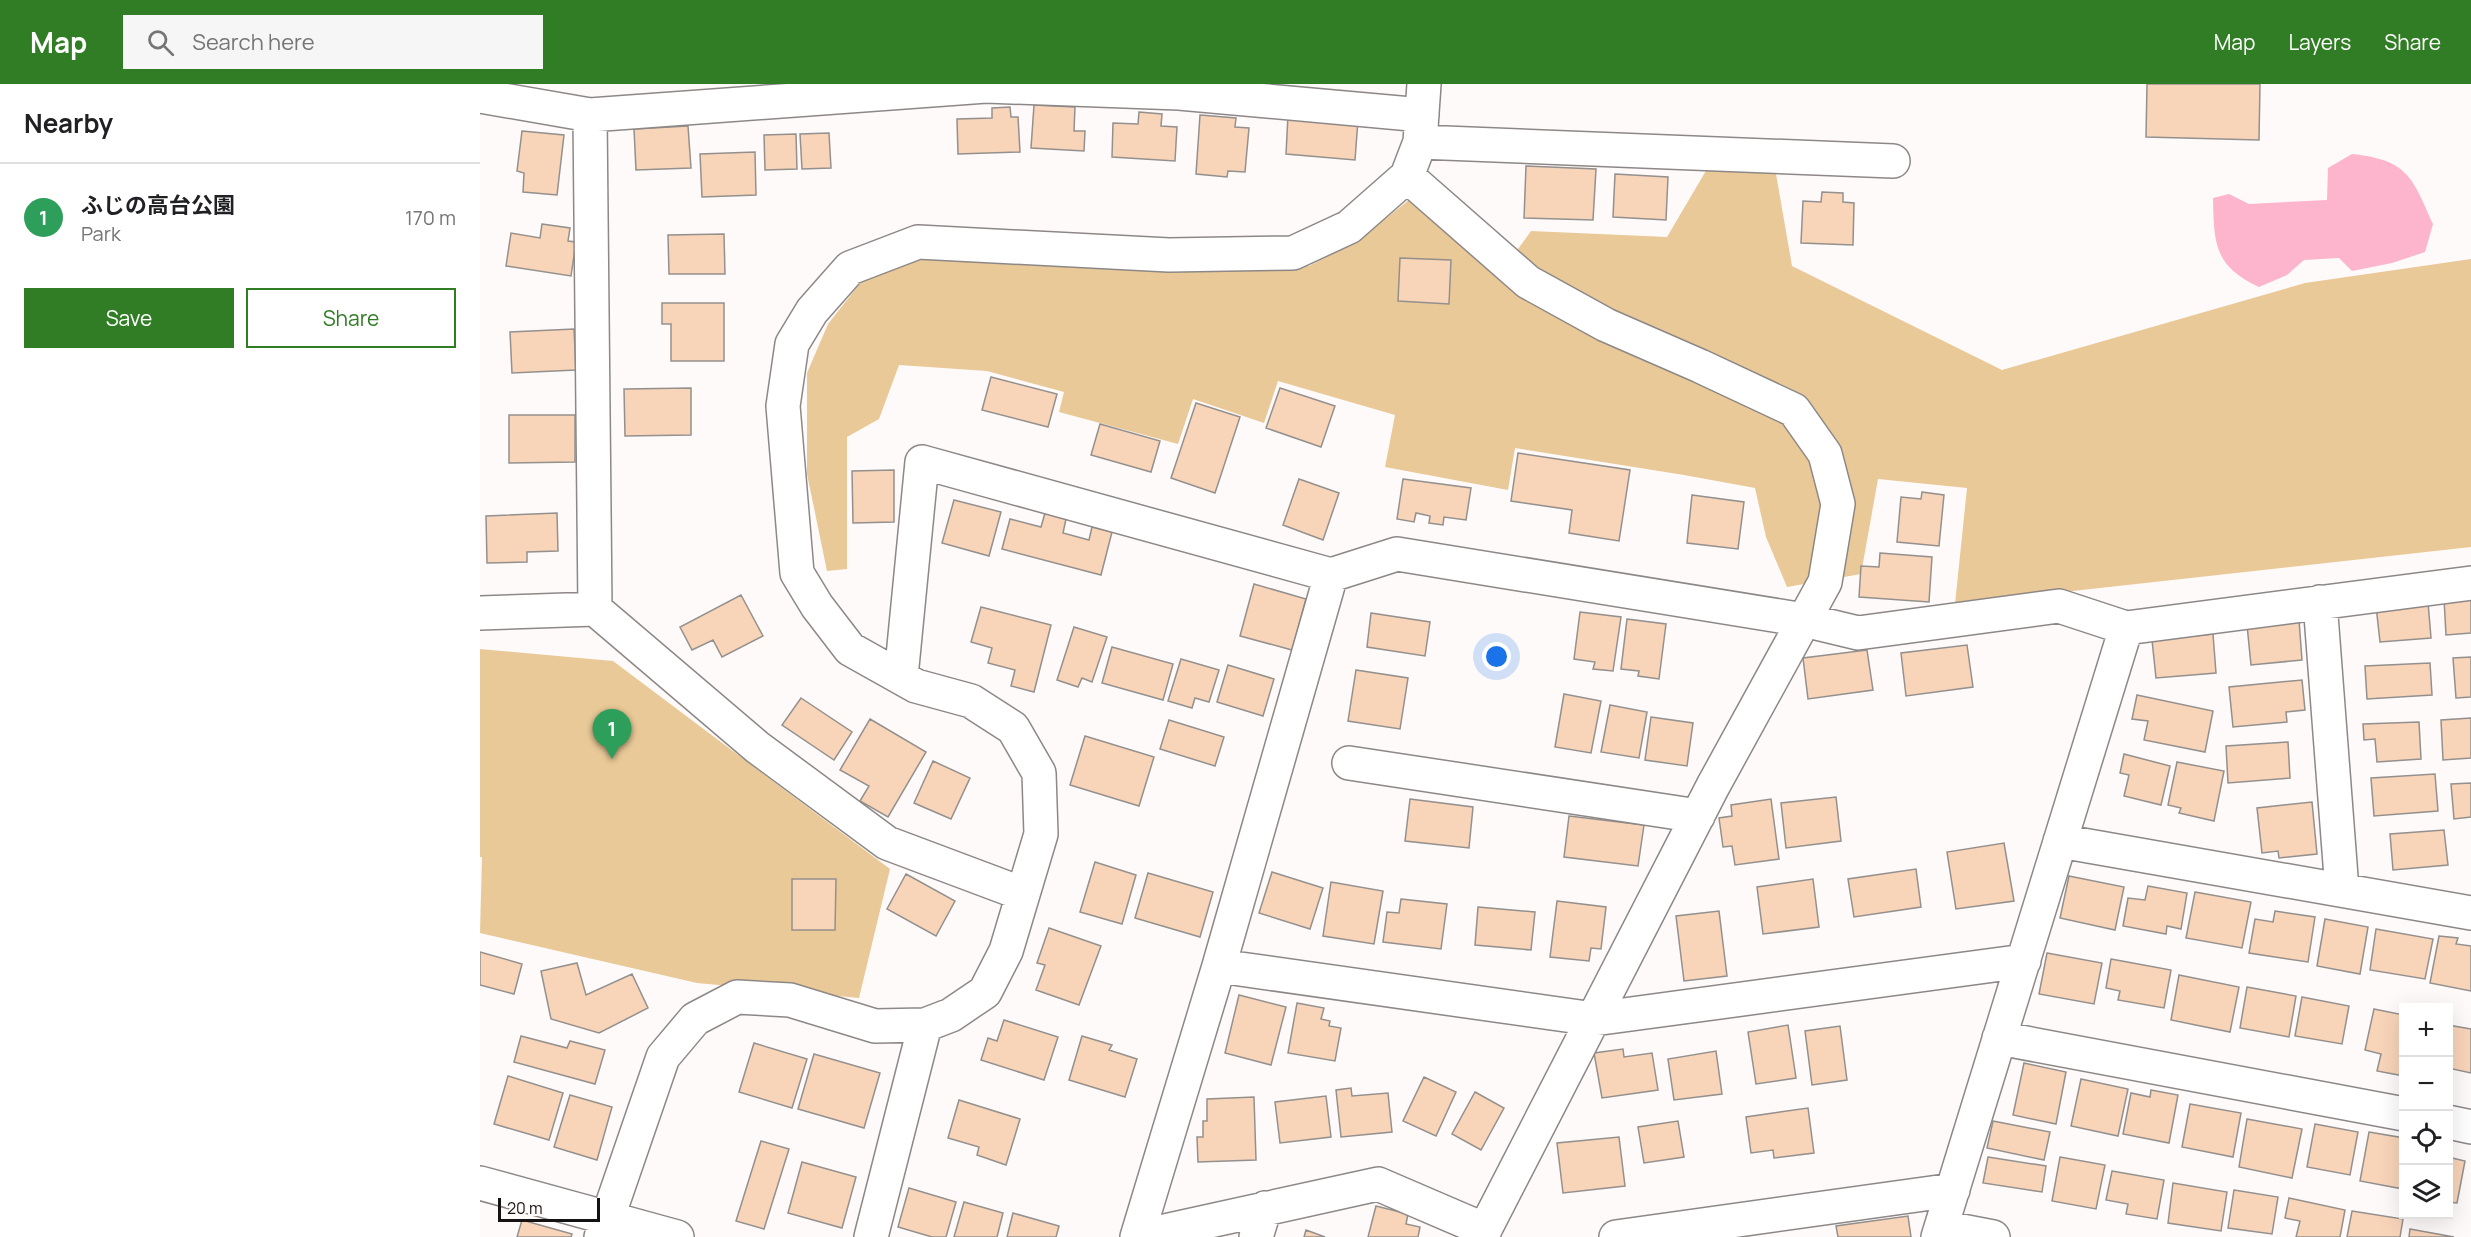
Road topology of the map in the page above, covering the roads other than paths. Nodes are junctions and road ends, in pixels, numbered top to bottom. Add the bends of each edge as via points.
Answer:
1 (480, 96) edge
2 (1422, 114) edge
3 (590, 115) junction
4 (1893, 161) dead end
5 (1407, 176) junction
6 (1331, 575) junction
7 (2471, 583) edge
8 (2320, 602) junction
9 (595, 609) junction
10 (480, 613) edge
11 (1804, 620) junction
12 (2126, 628) junction
13 (901, 677) junction
14 (1349, 764) dead end
15 (1698, 816) junction
16 (2060, 841) junction
17 (2342, 890) junction
18 (1023, 894) junction
19 (2471, 913) edge
20 (2024, 961) junction
21 (1219, 966) junction
22 (1594, 1018) junction
23 (925, 1025) junction
24 (2000, 1038) junction
25 (2399, 1113) edge
26 (2453, 1123) edge
27 (2471, 1126) edge
28 (480, 1183) edge
29 (1953, 1190) junction
30 (1260, 1222) edge
31 (604, 1227) edge
32 (1940, 1232) edge
33 (1483, 1233) edge
34 (677, 1237) edge
35 (871, 1237) edge
36 (1137, 1237) edge
37 (1616, 1237) edge
38 (1993, 1237) edge

1 - 3 street
2 - 3 street via 1179,93 986,86
2 - 4 street
2 - 5 street
3 - 9 street
5 - 11 street via 1528,282 1606,326 1794,410 1826,454 1838,504 1825,582
5 - 13 street via 1349,227 1293,253 1169,255 918,243 850,268 812,311 792,344 783,406 796,573 850,649
6 - 11 street via 1396,554
6 - 13 street via 922,462
6 - 21 street
7 - 8 street
8 - 12 street
8 - 17 street
9 - 10 street
9 - 18 street via 757,747 887,843
11 - 12 street via 1858,633 2059,606
11 - 15 street
12 - 16 street
13 - 18 street via 916,686 971,701 1013,728 1038,772 1041,834
14 - 15 street
15 - 22 street
16 - 17 street
16 - 20 street
17 - 19 street
18 - 23 street via 1006,951 985,992 951,1015
20 - 22 street
20 - 24 street
21 - 22 street
21 - 36 street
22 - 33 street
23 - 31 street via 875,1026 790,1000 737,998 695,1018 663,1057
23 - 35 street
24 - 25 street
24 - 29 street
26 - 27 street
28 - 31 street
29 - 32 street
29 - 37 street
30 - 33 street via 1378,1184
30 - 36 street
31 - 34 street
32 - 38 street

